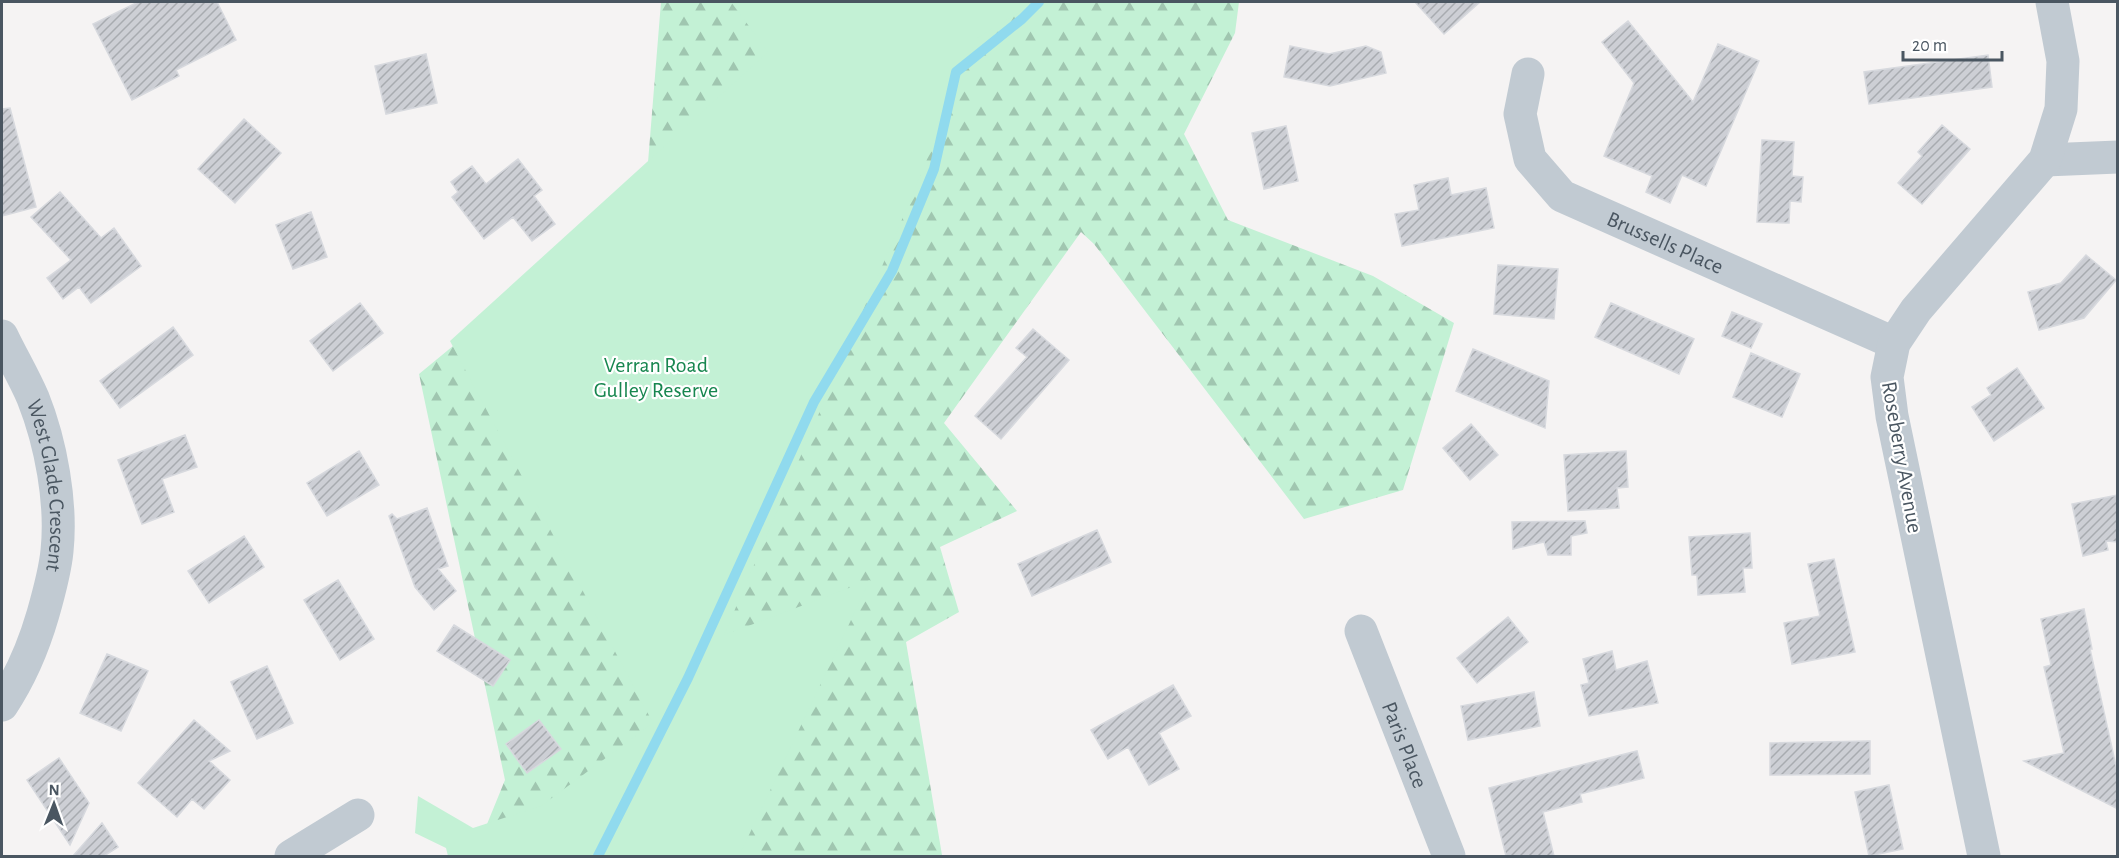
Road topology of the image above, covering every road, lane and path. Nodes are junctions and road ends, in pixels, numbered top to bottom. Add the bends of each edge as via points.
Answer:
1 (2052, 2) edge
2 (1528, 74) dead end
3 (2118, 158) edge
4 (2045, 160) junction
5 (2, 336) edge
6 (1894, 343) junction
7 (1361, 631) dead end
8 (2, 705) edge
9 (358, 815) dead end
10 (291, 856) edge
11 (1449, 856) edge
12 (1984, 856) edge

1 - 4 street, Roseberry Avenue via 2063,61 2061,109
2 - 6 street, Brussells Place via 1520,114 1530,159 1562,196
3 - 4 street
4 - 6 street, Roseberry Avenue via 1916,310
5 - 8 street, West Glade Crescent via 33,398 44,433 55,480 58,526 51,584 36,638
6 - 12 street, Roseberry Avenue via 1887,377 1892,416
7 - 11 street, Paris Place
9 - 10 street

